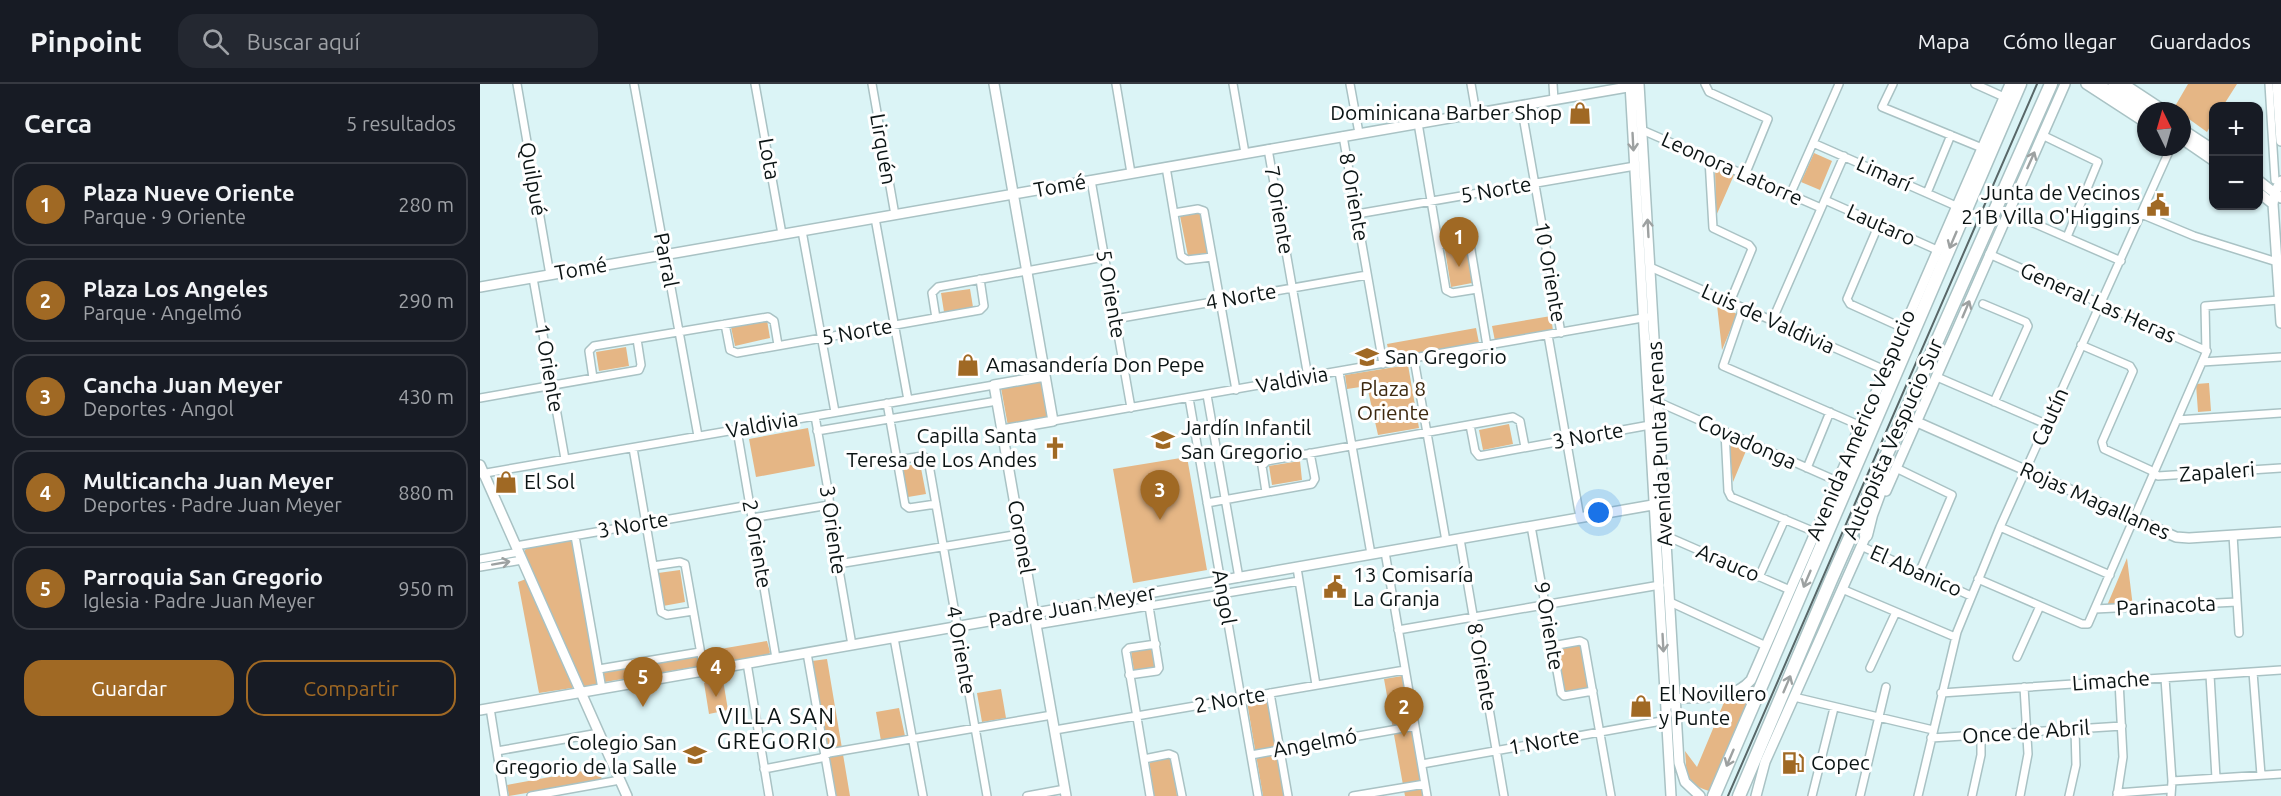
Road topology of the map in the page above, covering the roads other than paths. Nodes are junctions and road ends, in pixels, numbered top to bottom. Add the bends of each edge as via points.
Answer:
1 (516, 84) edge
2 (634, 84) edge
3 (755, 84) edge
4 (872, 84) edge
5 (994, 84) edge
6 (1116, 84) edge
7 (1233, 84) edge
8 (1350, 84) edge
9 (1471, 84) edge
10 (1553, 84) edge
11 (1705, 84) edge
12 (1838, 84) edge
13 (1893, 84) edge
14 (1975, 84) edge
15 (2010, 84) edge
16 (2020, 84) edge
17 (2051, 84) edge
18 (2065, 84) edge
19 (2086, 84) edge
20 (2099, 84) edge
21 (2113, 84) edge
22 (2124, 84) edge
23 (2269, 84) edge
24 (2277, 84) edge
25 (1635, 85) edge
26 (2004, 97) junction
27 (1554, 99) junction
28 (2140, 102) edge
29 (2151, 102) edge
30 (1521, 105) junction
31 (2137, 109) edge
32 (1476, 113) junction
33 (2137, 117) edge
34 (1418, 123) junction
35 (1642, 130) junction
36 (2191, 130) edge
37 (1359, 134) junction
38 (1951, 135) junction
39 (2042, 135) junction
40 (2191, 135) edge
41 (1343, 136) junction
42 (2281, 141) edge
43 (1813, 142) junction
44 (2191, 145) edge
45 (2209, 146) edge
46 (2209, 146) edge
47 (1982, 148) junction
48 (1269, 149) junction
49 (2191, 151) edge
50 (1245, 153) junction
51 (1844, 156) junction
52 (2167, 156) edge
53 (2209, 158) edge
54 (1709, 159) junction
55 (2209, 159) edge
56 (1635, 166) junction
57 (1166, 167) junction
58 (1131, 173) junction
59 (1745, 175) junction
60 (1091, 180) junction
61 (2279, 180) edge
62 (2263, 183) edge
63 (1534, 184) junction
64 (2263, 187) edge
65 (1927, 193) junction
66 (1013, 194) junction
67 (1790, 195) junction
68 (2277, 198) edge
69 (1825, 200) junction
70 (1431, 201) junction
71 (1956, 206) junction
72 (1821, 208) junction
73 (2008, 212) junction
74 (1174, 213) junction
75 (895, 214) junction
76 (1357, 214) junction
77 (2141, 214) junction
78 (875, 218) junction
79 (1879, 224) junction
80 (802, 231) junction
81 (782, 234) junction
82 (2067, 237) junction
83 (1439, 245) junction
84 (1937, 250) junction
85 (1989, 254) junction
86 (665, 255) junction
87 (1212, 256) junction
88 (1104, 257) junction
89 (2121, 261) junction
90 (2277, 262) junction
91 (1650, 267) junction
92 (1027, 271) junction
93 (550, 275) junction
94 (1939, 275) junction
95 (1367, 276) junction
96 (533, 278) junction
97 (980, 279) junction
98 (480, 287) edge
99 (1293, 288) junction
100 (1477, 289) junction
101 (2279, 300) junction
102 (1220, 301) junction
103 (1730, 302) junction
104 (1983, 304) dead end
105 (2102, 304) junction
106 (1743, 308) junction
107 (1648, 317) junction
108 (936, 318) junction
109 (1115, 319) junction
110 (1772, 321) junction
111 (2281, 323) edge
112 (725, 324) junction
113 (894, 325) junction
114 (1903, 328) junction
115 (680, 332) junction
116 (1561, 333) junction
117 (1548, 335) junction
118 (821, 338) junction
119 (637, 339) junction
120 (778, 345) junction
121 (2081, 345) junction
122 (1487, 346) junction
123 (2207, 351) junction
124 (2281, 357) edge
125 (1414, 359) junction
126 (2202, 362) junction
127 (1383, 364) junction
128 (1885, 370) junction
129 (1339, 372) junction
130 (1045, 376) junction
131 (1937, 376) junction
132 (1308, 377) junction
133 (593, 378) junction
134 (552, 385) junction
135 (994, 385) junction
136 (1236, 390) junction
137 (1207, 395) junction
138 (480, 398) edge
139 (1190, 398) junction
140 (908, 400) junction
141 (997, 401) junction
142 (1658, 402) junction
143 (1994, 402) junction
144 (887, 404) junction
145 (1131, 408) junction
146 (835, 412) junction
147 (1830, 412) junction
148 (2281, 413) edge
149 (815, 416) junction
150 (890, 419) junction
151 (2177, 420) junction
152 (1053, 421) junction
153 (1917, 422) junction
154 (1900, 423) junction
155 (2046, 424) junction
156 (1470, 425) junction
157 (1650, 425) junction
158 (737, 429) junction
159 (1002, 430) junction
160 (817, 431) junction
161 (1859, 431) junction
162 (1725, 432) junction
163 (1427, 433) junction
164 (698, 436) junction
165 (1567, 440) junction
166 (1352, 446) junction
167 (633, 447) junction
168 (1525, 447) junction
169 (1310, 453) junction
170 (565, 459) junction
171 (897, 460) junction
172 (1807, 468) junction
173 (1896, 468) junction
174 (2281, 468) edge
175 (481, 471) edge
176 (2026, 471) junction
177 (2154, 473) junction
178 (1837, 481) junction
179 (1266, 492) junction
180 (1225, 500) junction
181 (1208, 503) junction
182 (1659, 503) junction
183 (936, 504) junction
184 (750, 505) junction
185 (829, 505) junction
186 (752, 518) junction
187 (1580, 518) junction
188 (1785, 519) junction
189 (2134, 519) junction
190 (646, 523) junction
191 (1531, 526) junction
192 (2001, 527) junction
193 (1815, 532) junction
194 (2281, 532) edge
195 (1020, 534) junction
196 (575, 536) junction
197 (1666, 536) junction
198 (2233, 536) junction
199 (1460, 539) junction
200 (1446, 541) junction
201 (1863, 541) junction
202 (943, 547) junction
203 (1385, 552) junction
204 (519, 553) junction
205 (1371, 554) junction
206 (480, 559) edge
207 (838, 564) junction
208 (653, 566) junction
209 (480, 567) edge
210 (1297, 568) junction
211 (1919, 573) junction
212 (2110, 575) junction
213 (1759, 577) junction
214 (1239, 578) junction
215 (1978, 579) junction
216 (1221, 581) junction
217 (1299, 581) junction
218 (1660, 585) junction
219 (1842, 589) junction
220 (1790, 590) junction
221 (1147, 594) junction
222 (1224, 594) junction
223 (1971, 596) junction
224 (1670, 602) junction
225 (2237, 602) junction
226 (1545, 605) junction
227 (2040, 606) junction
228 (1149, 607) junction
229 (2095, 609) junction
230 (693, 610) junction
231 (1896, 612) junction
232 (1034, 613) junction
233 (1473, 618) junction
234 (1036, 626) junction
235 (957, 627) junction
236 (1398, 630) junction
237 (2239, 633) dead end
238 (1955, 637) junction
239 (894, 638) junction
240 (1156, 644) junction
241 (852, 645) junction
242 (1552, 646) junction
243 (1766, 646) junction
244 (700, 652) junction
245 (807, 653) junction
246 (2017, 657) dead end
247 (776, 658) junction
248 (747, 663) junction
249 (1870, 668) dead end
250 (599, 669) junction
251 (1405, 670) junction
252 (2281, 670) edge
253 (704, 671) junction
254 (2253, 672) junction
255 (1129, 675) junction
256 (2210, 675) junction
257 (2165, 678) junction
258 (2119, 681) junction
259 (1316, 685) junction
260 (1886, 687) dead end
261 (2024, 687) junction
262 (602, 688) junction
263 (1593, 691) junction
264 (581, 692) junction
265 (1270, 693) junction
266 (1941, 693) junction
267 (1794, 697) junction
268 (1241, 698) junction
269 (1676, 699) junction
270 (1666, 707) junction
271 (1834, 708) junction
272 (485, 709) edge
273 (1052, 715) junction
274 (1136, 716) junction
275 (1879, 718) junction
276 (1667, 720) junction
277 (1415, 726) junction
278 (2122, 726) junction
279 (975, 728) junction
280 (2075, 729) junction
281 (1054, 730) junction
282 (1600, 732) junction
283 (2027, 732) junction
284 (600, 733) junction
285 (1932, 734) junction
286 (1981, 735) junction
287 (912, 739) junction
288 (1280, 750) junction
289 (1496, 750) junction
290 (497, 752) junction
291 (1251, 754) junction
292 (825, 756) junction
293 (1144, 759) junction
294 (1422, 764) junction
295 (764, 769) junction
296 (2281, 774) edge
297 (2261, 775) junction
298 (2216, 778) junction
299 (620, 780) junction
300 (1425, 783) junction
301 (2171, 789) edge
302 (1065, 793) edge
303 (548, 795) edge
304 (2117, 795) edge
305 (504, 796) edge
306 (531, 796) edge
307 (627, 796) edge
308 (769, 796) edge
309 (832, 796) edge
310 (923, 796) edge
311 (987, 796) edge
312 (1027, 796) edge
313 (1150, 796) edge
314 (1182, 796) edge
315 (1258, 796) edge
316 (1288, 796) edge
317 (1353, 796) edge
318 (1427, 796) edge
319 (1504, 796) edge
320 (1611, 796) edge
321 (1671, 796) edge
322 (1700, 796) edge
323 (1714, 796) edge
324 (1739, 796) edge
325 (1756, 796) edge
326 (1812, 796) edge
327 (1860, 796) edge
328 (1918, 796) edge
329 (1972, 796) edge
330 (2020, 796) edge
331 (2069, 796) edge

1 - 93 street, Quilpué
2 - 86 street, Parral
3 - 81 street, Lota
4 - 75 street, Lirquén
5 - 66 street
6 - 58 street
7 - 50 street
8 - 37 street
9 - 32 street
10 - 27 street
11 - 59 street via 1709,92 1768,119
12 - 43 street
13 - 38 street via 1882,107
14 - 26 street
15 - 26 street, Avenida Américo Vespucio
16 -> 94 highway, Autopista Vespucio Sur
17 - 154 highway, Autopista Vespucio Sur
18 - 39 street
19 - 33 street
20 - 31 street
21 - 28 street
22 - 29 street
23 - 61 street
24 - 42 street
25 - 27 street, Tomé
25 - 35 street, Avenida Punta Arenas
25 -> 56 street, Avenida Punta Arenas
26 - 47 street, Avenida Américo Vespucio
27 - 30 street, Tomé
30 - 32 street, Tomé
30 - 63 street, 10 Oriente
32 - 34 street, Tomé
34 - 37 street, Tomé
34 - 70 street
35 - 54 street, Leonora Latorre
91 -> 35 street, Avenida Punta Arenas
36 - 45 street
37 - 41 street, Tomé
38 - 47 street
38 - 65 street
73 -> 39 street
39 - 82 street via 2098,162
40 - 46 street
41 - 48 street, Tomé
41 - 76 street, 8 Oriente
43 - 51 street, Limarí
43 - 67 street
44 - 53 street
47 - 71 street, Avenida Américo Vespucio
48 - 50 street, Tomé
48 - 99 street, 7 Oriente
49 - 55 street
50 - 57 street, Tomé
51 - 65 street, Limarí
51 - 69 street
52 - 77 street, Cautín
54 - 59 street, Leonora Latorre
54 - 103 street via 1713,226 1752,247
56 - 63 street, 5 Norte
56 - 107 street, Avenida Punta Arenas
57 - 58 street, Tomé
57 - 74 street
58 - 60 street, Tomé
59 - 67 street, Leonora Latorre
60 - 66 street, Tomé
60 - 88 street, 5 Oriente
61 - 62 street
61 - 68 street
63 - 70 street, 5 Norte
63 - 116 street, 10 Oriente
64 - 68 street
65 - 71 street, Limarí
66 - 75 street, Tomé
66 - 92 street
67 - 72 street, Leonora Latorre
68 - 90 street
69 - 72 street
69 - 79 street, Lautaro
70 - 76 street, 5 Norte
70 - 83 street
71 - 84 street, Avenida Américo Vespucio
72 - 110 street
73 - 82 street
73 - 85 street
74 - 87 street via 1182,258
74 - 87 street via 1204,211
75 - 78 street, Tomé
76 - 95 street, 8 Oriente
77 - 89 street, Cautín
77 - 90 street via 2194,236
78 - 80 street, Tomé
78 - 113 street
79 - 84 street, Lautaro
79 - 114 street via 1847,297 1850,304
80 - 81 street, Tomé
80 - 118 street
81 - 86 street, Tomé
82 - 89 street
83 - 100 street via 1448,292
83 - 100 street via 1469,243
84 - 114 street, Avenida Américo Vespucio
85 - 105 street, General Las Heras
131 -> 85 street
86 - 93 street, Tomé
86 - 115 street, Parral
87 - 102 street
88 - 92 street
88 - 109 street, 5 Oriente
89 - 105 street, Cautín
90 - 101 street
91 - 103 street, Luis de Valdivia
91 - 107 street, Avenida Punta Arenas
92 - 97 street
92 - 130 street
93 - 96 street, Tomé
94 - 161 highway via 1921,303
94 -> 323 highway, Autopista Vespucio Sur
95 - 99 street, 4 Norte
95 - 127 street, 8 Oriente
96 - 98 street, Tomé
96 - 134 street, 1 Oriente
97 - 108 street via 935,288 932,293
97 - 108 street, 5 Norte via 982,310
99 - 102 street, 4 Norte
99 - 132 street, 7 Oriente
100 - 122 street
101 - 111 street
101 - 123 street via 2205,306
102 - 109 street, 4 Norte
102 - 136 street
103 - 106 street, Luis de Valdivia
104 - 143 street via 2027,324
105 - 121 street, Cautín
105 - 123 street, General Las Heras
106 - 110 street, Luis de Valdivia
106 - 147 street via 1723,366
107 - 116 street, Valdivia
107 - 142 street, Avenida Punta Arenas
107 - 157 street, Avenida Punta Arenas
108 - 113 street, 5 Norte
109 - 145 street, 5 Oriente
110 - 128 street, Luis de Valdivia
112 - 115 street
112 - 120 street, 5 Norte via 733,352
112 - 120 street via 770,317
113 - 118 street, 5 Norte
113 - 140 street
114 - 128 street, Avenida Américo Vespucio
115 - 119 street
115 - 164 street, Parral
116 - 117 street, Valdivia
117 - 122 street, Valdivia
117 - 165 street, 10 Oriente
118 - 120 street, 5 Norte
118 - 146 street
119 - 133 street via 592,347 589,353
119 - 133 street via 640,369
121 - 155 street, Cautín
121 - 177 street via 2130,366 2133,371 2102,446
122 - 125 street, Valdivia
123 - 126 street
124 - 126 street
125 - 127 street, Valdivia
125 - 163 street
126 - 151 street
127 - 129 street, Valdivia
128 - 161 street, Avenida Américo Vespucio
129 - 132 street, Valdivia
129 - 166 street
130 - 135 street, Valdivia
130 - 152 street
131 - 143 street
131 - 153 street
132 - 136 street, Valdivia
133 - 134 street
134 - 138 street
134 - 170 street, 1 Oriente
135 - 140 street, Valdivia
135 - 141 street, Coronel
136 - 137 street, Valdivia
137 - 139 street, Valdivia
137 - 180 street, Angol
139 - 145 street, Valdivia
139 - 181 street, Angol
140 - 144 street, Valdivia
141 - 150 street, Valdivia
141 - 159 street, Coronel
142 - 162 street, Covadonga
142 - 182 street, Avenida Punta Arenas
143 - 155 street
144 - 146 street, Valdivia
144 - 150 street
145 - 152 street, Valdivia
146 - 149 street, Valdivia
147 - 161 street
147 - 172 street
148 - 151 street
149 - 158 street, Valdivia
149 - 160 street, 3 Oriente
150 - 160 street, Valdivia
150 - 171 street
151 - 177 street
152 - 159 street, Valdivia
153 - 173 street
153 - 176 street, Rojas Magallanes
154 - 201 highway
324 -> 154 highway, Autopista Vespucio Sur
155 - 176 street, Cautín
156 - 163 street, 3 Norte
156 - 168 street, 3 Norte via 1517,418
156 - 168 street, 3 Norte via 1477,455
157 - 165 street, 3 Norte
157 - 182 street, Avenida Punta Arenas
158 - 164 street, Valdivia
158 - 184 street, 2 Oriente
159 - 195 street, Coronel
160 - 185 street, 3 Oriente
161 - 178 street, Avenida Américo Vespucio
162 - 172 street, Covadonga
162 - 188 street via 1728,491 1732,498
163 - 166 street, 3 Norte
163 - 200 street
164 - 167 street, Valdivia
165 - 168 street, 3 Norte
165 - 187 street, 10 Oriente
166 - 169 street, 3 Norte
166 - 205 street
167 - 170 street, Valdivia
167 - 190 street
169 - 179 street, 3 Norte via 1263,463
169 - 179 street via 1315,479 1312,484
170 - 175 street, Valdivia
171 - 183 street, 4 Oriente via 927,458
171 - 183 street via 905,506
172 - 178 street, Covadonga
173 - 201 street
173 - 211 street via 1952,495
174 - 177 street, Zapaleri via 2158,476
175 - 204 street
176 - 189 street, Rojas Magallanes
176 - 192 street, Cautín
177 - 189 street
178 - 193 street, Avenida Américo Vespucio
179 - 180 street
180 - 181 street
180 - 214 street, Angol
181 - 216 street, Angol
182 - 187 street, Padre Juan Meyer
182 - 197 street, Avenida Punta Arenas
182 - 218 street, Avenida Punta Arenas
183 - 202 street, 4 Oriente
184 - 186 street, 2 Oriente
184 - 190 street, 3 Norte
185 - 186 street
185 - 207 street, 3 Oriente
186 - 247 street, 2 Oriente
187 - 191 street, Padre Juan Meyer
188 - 193 street
188 - 213 street
189 - 198 street, Rojas Magallanes via 2176,537
189 - 212 street
190 - 196 street, 3 Norte
190 - 208 street
191 - 199 street, Padre Juan Meyer
191 - 226 street, 9 Oriente
192 - 212 street
192 - 215 street, Cautín
193 - 220 street, Avenida Américo Vespucio
194 - 198 street, Rojas Magallanes
195 - 202 street
195 - 232 street, Coronel
196 - 204 street, 3 Norte
196 - 250 street
197 - 213 street, Arauco
197 - 224 street, Avenida Punta Arenas
198 - 225 street
199 - 200 street, Padre Juan Meyer
199 - 233 street, 8 Oriente
200 - 203 street, Padre Juan Meyer
201 - 211 street, El Abanico
201 - 219 street
202 - 207 street
202 - 235 street, 4 Oriente
203 - 205 street, Padre Juan Meyer
203 - 236 street
204 - 206 street, 3 Norte
209 -> 204 street, 3 Norte
204 - 264 street
205 - 210 street, Padre Juan Meyer
207 - 241 street, 3 Oriente
208 - 230 street via 684,562
208 - 230 street via 662,614
210 - 214 street, Padre Juan Meyer
210 - 217 street
211 - 223 street, El Abanico
212 - 229 street
213 - 220 street, Arauco
214 - 216 street, Padre Juan Meyer
215 - 223 street, Cautín
215 - 227 street
216 - 221 street, Padre Juan Meyer
216 - 222 street, Angol
217 - 222 street, Padre Juan Meyer
217 - 259 street
218 - 226 street
218 -> 270 street, Avenida Punta Arenas
219 - 231 street
219 - 267 street
220 - 243 street, Avenida Américo Vespucio
221 - 228 street
221 - 232 street, Padre Juan Meyer
222 - 228 street, Padre Juan Meyer
222 - 268 street, Angol
223 - 238 street, Cautín
224 - 243 street
224 - 269 street, Avenida Punta Arenas
225 - 229 street, Parinacota
225 - 237 street
226 - 233 street
226 - 242 street, 9 Oriente
227 - 229 street via 2086,625
227 - 246 street
228 - 234 street, Padre Juan Meyer
228 - 240 street
230 - 244 street
231 - 238 street
231 - 249 street
232 - 234 street, Coronel
232 - 235 street, Padre Juan Meyer
233 - 236 street
233 - 289 street, 8 Oriente
234 - 273 street, Coronel
235 - 239 street, Padre Juan Meyer
235 - 279 street, 4 Oriente
236 - 251 street
238 - 266 street, Cautín
239 - 241 street, Padre Juan Meyer
239 - 287 street
240 - 255 street via 1159,669
240 - 255 street via 1126,650
241 - 245 street, Padre Juan Meyer
242 - 263 street, 9 Oriente via 1583,642
242 - 263 street, 9 Oriente via 1561,694
243 - 269 street, Avenida Américo Vespucio via 1753,676 1739,690
244 - 250 street
244 - 253 street
245 - 247 street, Padre Juan Meyer
245 - 292 street
247 - 248 street, Padre Juan Meyer
248 - 253 street, Padre Juan Meyer
248 - 295 street
250 - 262 street
251 - 259 street, 2 Norte
251 - 277 street
252 - 254 street, Limache
253 - 262 street, Padre Juan Meyer
254 - 256 street, Limache
254 - 297 street
255 - 274 street
256 - 257 street, Limache
256 - 298 street
257 - 258 street, Limache
257 - 301 street
258 - 261 street, Limache
258 - 278 street
259 - 265 street, 2 Norte
260 - 275 street
261 - 266 street, Limache
261 - 283 street
262 - 264 street, Padre Juan Meyer
263 - 282 street, 9 Oriente
264 - 272 street, Padre Juan Meyer
264 - 284 street
265 - 268 street, 2 Norte
265 - 288 street
266 - 285 street, Cautín
267 - 271 street, Once de Abril
267 - 325 street via 1765,762
268 - 274 street, 2 Norte
268 - 291 street, Angol
269 - 270 street
269 - 322 street, Avenida Punta Arenas via 1680,772
270 - 276 street, Avenida Punta Arenas
271 - 275 street, Once de Abril
271 - 326 street
272 - 290 street
273 - 279 street
273 - 281 street, Coronel
274 - 281 street, 2 Norte
274 - 293 street
275 - 285 street, Once de Abril
275 - 327 street
276 - 282 street, 1 Norte
276 - 321 street, Avenida Punta Arenas
277 - 288 street, Angelmó
277 - 294 street
278 - 280 street, Once de Abril
278 - 304 street via 2123,766
279 - 287 street
279 - 311 street, 4 Oriente
280 - 283 street, Once de Abril
280 - 331 street via 2076,765
281 - 302 street, Coronel
282 - 289 street, 1 Norte
282 - 320 street, 9 Oriente
283 - 286 street, Once de Abril
283 - 330 street
284 - 290 street
284 - 299 street
285 - 286 street, Once de Abril
285 - 328 street, Cautín
286 - 329 street
287 - 292 street
287 - 310 street
288 - 291 street, Angelmó
288 - 316 street
289 - 294 street, 1 Norte
289 - 319 street, 8 Oriente
290 - 305 street
291 - 315 street, Angol
292 - 295 street
292 - 309 street
293 - 313 street
293 - 314 street via 1174,756
294 - 300 street
295 - 308 street
296 - 297 street
297 - 298 street
298 - 301 street
299 - 303 street
299 - 307 street
300 - 317 street
300 - 318 street
301 - 304 street
302 - 312 street
303 - 306 street

